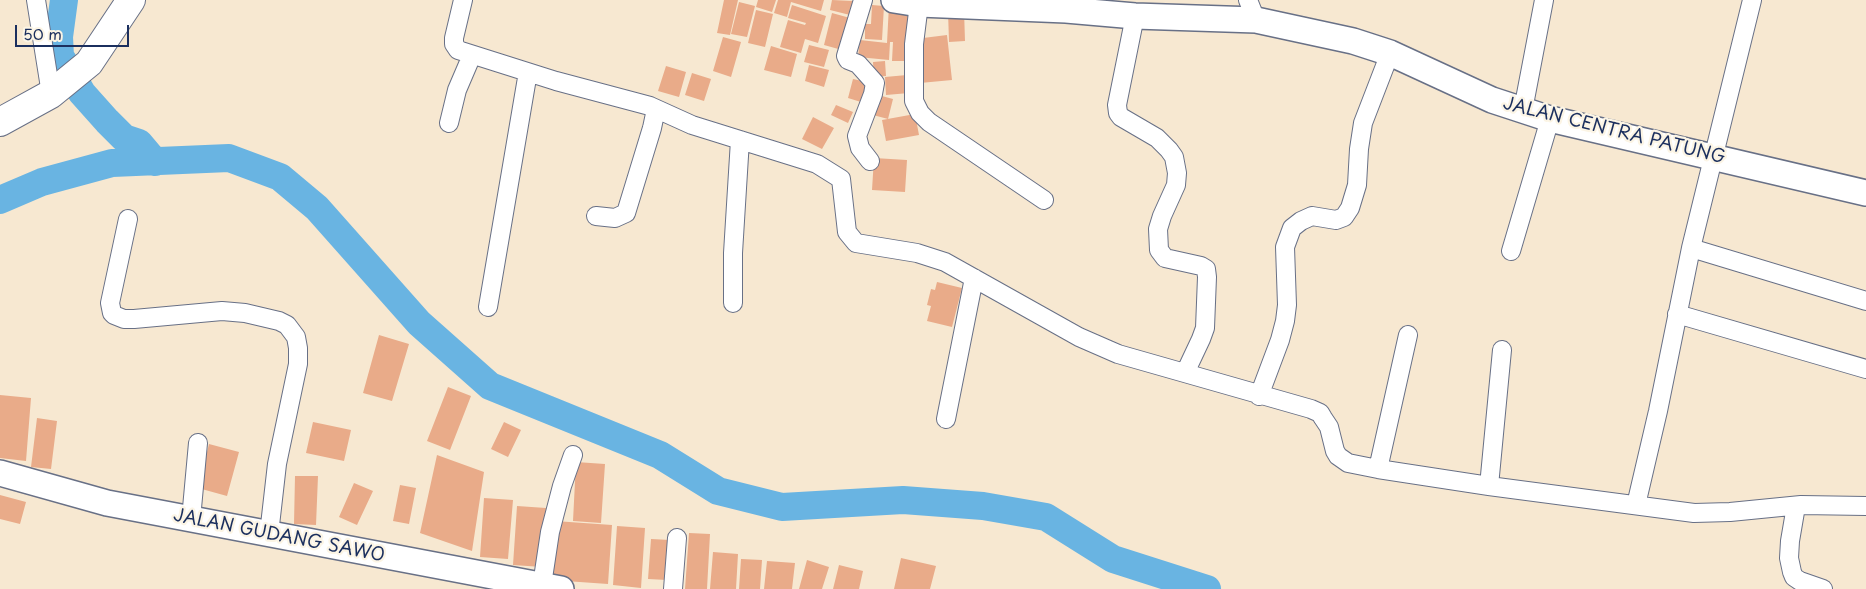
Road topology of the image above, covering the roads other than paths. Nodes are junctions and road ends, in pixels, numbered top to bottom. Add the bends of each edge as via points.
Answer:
1 (36, 0) edge
2 (132, 0) edge
3 (463, 0) edge
4 (863, 0) edge
5 (894, 0) edge
6 (1544, 0) edge
7 (1752, 0) edge
8 (919, 4) junction
9 (1252, 10) edge
10 (1136, 16) junction
11 (1390, 53) junction
12 (472, 56) junction
13 (528, 72) junction
14 (56, 90) junction
15 (656, 109) junction
16 (1523, 110) junction
17 (1550, 119) junction
18 (0, 122) edge
19 (449, 124) dead end
20 (740, 140) junction
21 (1712, 156) junction
22 (870, 161) dead end
23 (1866, 193) edge
24 (1044, 200) dead end
25 (596, 216) dead end
26 (128, 219) dead end
27 (1690, 248) junction
28 (1511, 251) dead end
29 (974, 278) junction
30 (1866, 301) edge
31 (733, 302) dead end
32 (488, 307) dead end
33 (1677, 314) junction
34 (1408, 335) dead end
35 (1502, 350) dead end
36 (1866, 369) edge
37 (1185, 373) junction
38 (1259, 396) junction
39 (946, 419) dead end
40 (198, 443) dead end
41 (573, 455) dead end
42 (1378, 469) junction
43 (0, 473) edge
44 (1489, 486) junction
45 (1636, 505) junction
46 (1796, 506) junction
47 (1866, 506) edge
48 (191, 519) junction
49 (269, 534) junction
50 (677, 538) dead end
51 (551, 587) edge
52 (673, 589) edge
53 (1823, 589) edge

1 - 14 street
2 - 14 highway via 89,63
3 - 12 street via 454,44 458,50
4 - 22 street via 846,56 875,83 857,136 860,148
5 - 8 street, JALAN CENTRA PATUNG
6 - 16 street
7 - 21 street
8 - 10 street, JALAN CENTRA PATUNG
8 - 24 street via 914,44 914,101 920,113
9 - 10 street, JALAN CENTRA PATUNG
9 - 11 street, JALAN CENTRA PATUNG
10 - 37 street via 1116,105 1118,113 1158,138 1174,157 1176,186 1158,229 1159,250 1165,258 1206,269 1204,328
11 - 16 street, JALAN CENTRA PATUNG via 1492,100
11 - 38 street via 1363,122 1357,185 1350,208 1344,217 1336,220 1312,216 1292,228 1285,247 1285,321
12 - 13 street
12 - 19 street via 457,90
13 - 15 street
13 - 32 street
14 - 18 highway
15 - 20 street via 692,125
15 - 25 street via 626,213 615,218
16 - 17 street, JALAN CENTRA PATUNG
17 - 21 street, JALAN CENTRA PATUNG
17 - 28 street
20 - 29 street via 817,164 841,179 847,232 856,243 945,262
20 - 31 street
21 - 23 street, JALAN CENTRA PATUNG
21 - 27 street
26 - 49 street via 110,303 114,315 134,319 222,311 245,313 279,321 291,329 296,338 298,364 276,464
27 - 30 street
27 - 33 street
29 - 37 street via 1079,337 1118,354
29 - 39 street
33 - 36 street
33 - 45 street
34 - 42 street
35 - 44 street
37 - 38 street
38 - 42 street via 1320,413 1329,427 1338,456 1348,463
40 - 48 street
41 - 51 street via 550,532
42 - 44 street
43 - 48 street, JALAN GUDANG SAWO via 107,503
44 - 45 street
45 - 46 street via 1694,512
46 - 47 street
46 - 53 street via 1790,541 1792,572 1800,581
48 - 49 street, JALAN GUDANG SAWO
49 - 51 street, JALAN GUDANG SAWO
50 - 52 street

